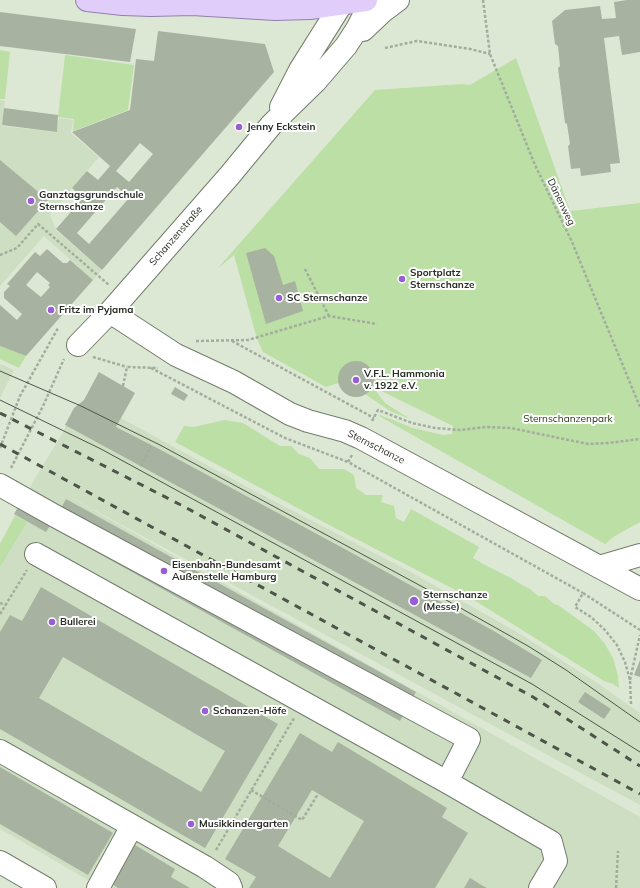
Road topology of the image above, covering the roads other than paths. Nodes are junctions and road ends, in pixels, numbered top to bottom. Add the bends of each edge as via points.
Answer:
1 (88, 0) edge
2 (217, 0) edge
3 (366, 0) edge
4 (372, 0) edge
5 (398, 0) edge
6 (343, 2) edge
7 (192, 4) junction
8 (346, 46) junction
9 (272, 124) junction
10 (116, 305) junction
11 (71, 352) road end
12 (5, 478) edge
13 (36, 554) road end
14 (640, 555) edge
15 (599, 567) junction
16 (640, 589) edge
17 (0, 751) edge
18 (447, 782) junction
19 (132, 826) junction
20 (0, 862) edge
21 (45, 888) edge
22 (98, 888) edge
23 (232, 888) edge
24 (540, 888) edge

1 - 7 main road via 123,4
2 - 7 main road
3 - 6 main road
4 - 8 street, Schanzenstraße
5 - 8 street
6 - 7 main road via 274,9
6 - 9 street, Schanzenstraße via 300,70
8 - 9 street, Schanzenstraße via 315,82
9 - 10 street, Schanzenstraße
10 - 11 street, Schanzenstraße
10 - 15 street, Sternschanze via 176,355 234,382 296,416 361,438
12 - 18 street via 62,520 469,739
13 - 18 street
14 - 15 street
15 - 16 street, Sternschanze
17 - 19 street
18 - 24 street via 551,842 556,861
19 - 22 street
19 - 23 street via 205,867 229,883
20 - 21 street

